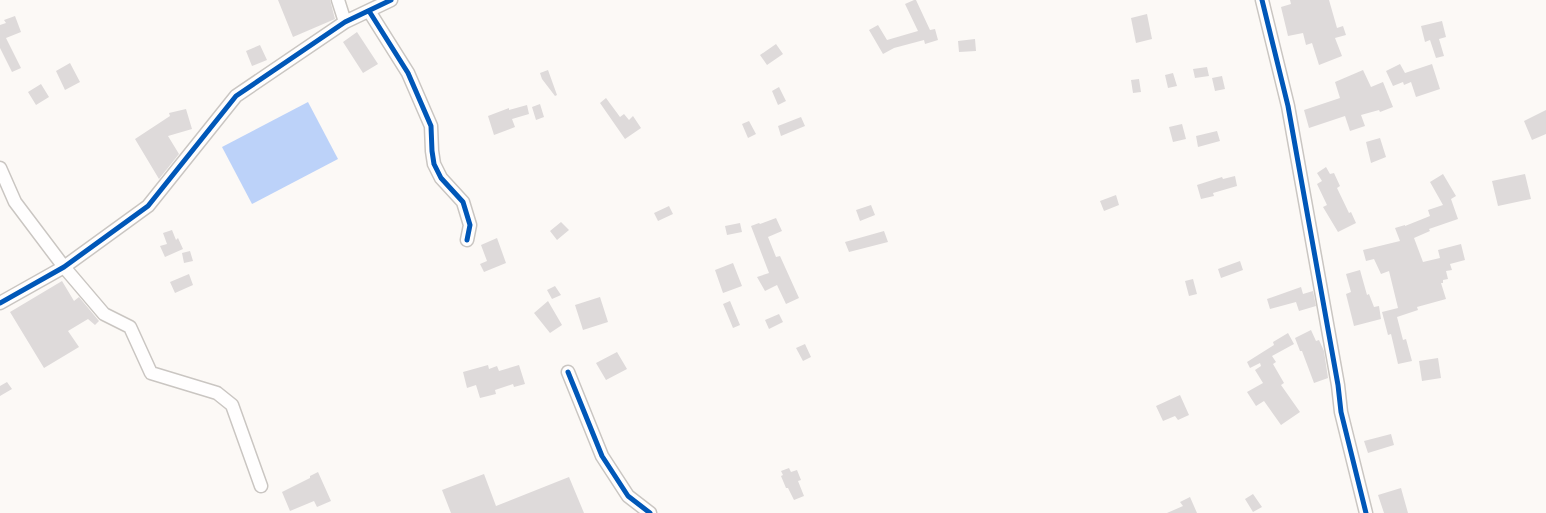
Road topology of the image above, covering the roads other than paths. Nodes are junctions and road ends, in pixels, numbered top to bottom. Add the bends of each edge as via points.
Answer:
1 (338, 0) edge
2 (391, 0) edge
3 (1262, 0) edge
4 (369, 11) junction
5 (345, 22) junction
6 (0, 168) edge
7 (467, 240) dead end
8 (64, 267) junction
9 (0, 303) edge
10 (568, 372) dead end
11 (261, 486) dead end
12 (650, 513) edge
13 (1366, 513) edge

1 - 5 street
2 - 4 street
3 - 13 street via 1288,106 1341,412
4 - 5 street
4 - 7 street via 408,73 431,126 434,164 441,178 463,202 470,225
5 - 8 street via 236,96 148,206
6 - 8 street via 15,202
8 - 9 street
8 - 11 street via 104,314 130,327 151,374 217,393 232,405
10 - 12 street via 602,456 628,496

